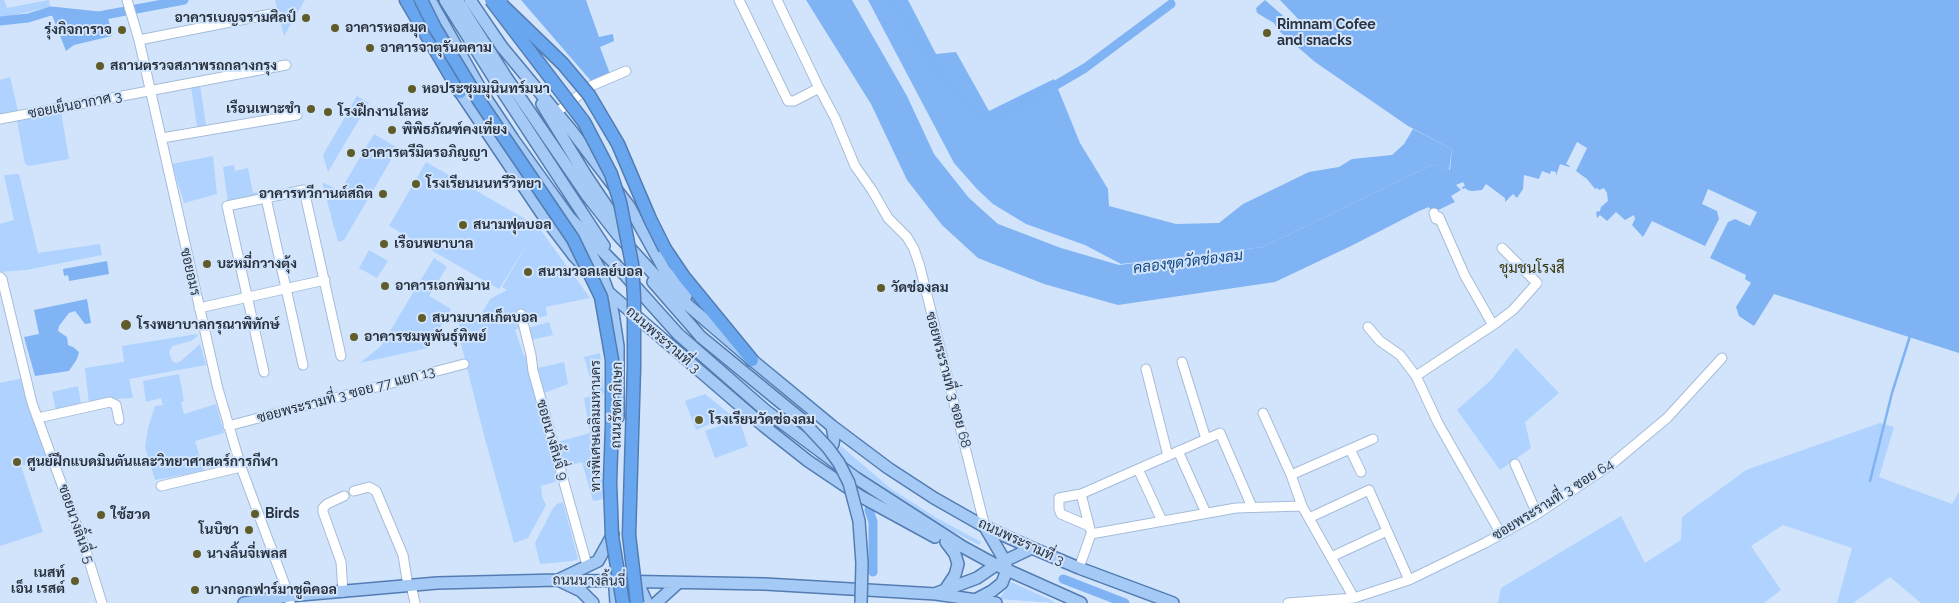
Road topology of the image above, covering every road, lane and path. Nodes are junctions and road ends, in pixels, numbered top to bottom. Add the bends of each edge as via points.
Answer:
1 (406, 0) edge
2 (421, 0) edge
3 (430, 0) edge
4 (445, 0) edge
5 (457, 0) edge
6 (470, 0) edge
7 (491, 0) edge
8 (497, 0) edge
9 (739, 0) edge
10 (777, 0) edge
11 (130, 7) edge
12 (272, 14) dead end
13 (139, 40) junction
14 (456, 48) junction
15 (286, 65) dead end
16 (522, 71) junction
17 (626, 71) dead end
18 (502, 80) junction
19 (819, 88) junction
20 (150, 90) junction
21 (460, 92) junction
22 (556, 112) junction
23 (297, 115) dead end
24 (0, 120) edge
25 (162, 138) junction
26 (513, 139) junction
27 (513, 172) junction
28 (266, 198) junction
29 (1434, 213) dead end
30 (569, 217) junction
31 (1502, 248) dead end
32 (633, 254) junction
33 (617, 266) junction
34 (0, 277) edge
35 (325, 280) junction
36 (286, 289) junction
37 (608, 292) junction
38 (248, 297) junction
39 (685, 304) junction
40 (199, 308) junction
41 (521, 314) dead end
42 (1493, 326) junction
43 (1368, 327) dead end
44 (715, 329) junction
45 (678, 334) junction
46 (341, 356) dead end
47 (1722, 358) dead end
48 (752, 360) junction
49 (1182, 362) dead end
50 (303, 364) dead end
51 (464, 364) dead end
52 (1146, 369) dead end
53 (264, 372) dead end
54 (1416, 376) junction
55 (719, 388) junction
56 (1263, 413) dead end
57 (38, 418) junction
58 (119, 420) dead end
59 (228, 426) junction
60 (832, 426) junction
61 (1206, 439) junction
62 (1373, 439) dead end
63 (1350, 449) junction
64 (1178, 451) junction
65 (821, 453) junction
66 (1168, 456) junction
67 (1515, 464) dead end
68 (241, 467) junction
69 (1138, 469) junction
70 (1361, 472) dead end
71 (1291, 475) junction
72 (161, 486) dead end
73 (354, 491) dead end
74 (1081, 494) junction
75 (344, 496) dead end
76 (1302, 506) junction
77 (1252, 508) junction
78 (1206, 513) junction
79 (1537, 514) junction
80 (1309, 518) junction
81 (1162, 521) junction
82 (985, 526) junction
83 (1090, 530) junction
84 (1387, 531) junction
85 (613, 534) junction
86 (1501, 534) junction
87 (946, 542) junction
88 (963, 547) junction
89 (1032, 548) junction
90 (1331, 557) junction
91 (1003, 565) junction
92 (588, 566) junction
93 (1079, 568) junction
94 (558, 580) junction
95 (1409, 580) junction
96 (614, 581) junction
97 (638, 583) junction
98 (678, 583) junction
99 (962, 585) junction
100 (409, 586) junction
101 (342, 592) junction
102 (940, 592) junction
103 (290, 600) edge
104 (1353, 600) edge
105 (969, 601) edge
106 (102, 603) edge
107 (244, 603) edge
108 (415, 603) edge
109 (593, 603) edge
110 (616, 603) edge
111 (623, 603) edge
112 (637, 603) edge
113 (647, 603) edge
114 (656, 603) edge
115 (861, 603) edge
116 (996, 603) edge
117 (1081, 603) edge
118 (1173, 603) edge
119 (1288, 603) edge

1 - 21 highway
2 - 111 highway, ทางพิเศษเฉลิมมหานคร, bridge via 480,102 573,239 601,297 612,360 612,536
3 - 14 main road, ถนนพระรามที่ 3
4 - 18 main road, ถนนพระรามที่ 3
5 - 18 main road, ถนนพระรามที่ 3
6 - 16 main road, ถนนพระรามที่ 3
7 - 112 highway, bridge via 584,122 611,174 620,202 632,264 634,298 629,535
8 - 48 highway, bridge via 546,46 589,95 618,144 665,249
9 - 19 street via 788,101 794,102
10 - 19 street, ซอยพระรามที่ 3 ซอย 68
11 - 13 street, ซอยอมร
12 - 13 street
13 - 20 street, ซอยอมร
14 - 21 main road, ถนนพระรามที่ 3
14 - 26 main road, ถนนพระรามที่ 3
15 - 20 street, ซอยเย็นอากาศ 3
16 - 22 main road, ถนนพระรามที่ 3
16 - 39 main road via 620,227
17 - 22 street via 591,86
18 - 32 main road, ถนนพระรามที่ 3
18 - 33 main road, ถนนพระรามที่ 3
19 - 82 street, ซอยพระรามที่ 3 ซอย 68 via 855,166 888,218 914,250
20 - 24 street, ซอยเย็นอากาศ 3
20 - 25 street, ซอยอมร
21 - 27 main road, ถนนพระรามที่ 3
22 - 44 main road, ถนนพระรามที่ 3 via 629,206 672,279
23 - 25 street
25 - 40 street, ซอยอมร
26 - 27 main road
26 - 30 main road, ถนนพระรามที่ 3
27 - 37 main road, ถนนพระรามที่ 3 via 574,256
28 - 35 street via 304,190
28 - 36 street
28 - 38 street via 227,206
29 - 42 street
30 - 33 main road, ถนนพระรามที่ 3
30 - 37 main road, ถนนรัชดาภิเษก via 590,250
31 - 42 street via 1537,283 1513,310
32 - 39 main road, ถนนพระรามที่ 3
32 - 115 main road, bridge via 701,337 801,420 839,463 849,483 859,521
33 - 45 main road, ถนนพระรามที่ 3
34 - 57 street, ซอยนางลิ้นจี่ 5
35 - 36 street
35 - 46 street
36 - 38 street
36 - 50 street
37 - 55 main road, ถนนพระรามที่ 3
37 - 85 main road, ถนนรัชดาภิเษก via 618,346 619,392
38 - 40 street
38 - 53 street
39 - 44 main road, ถนนพระรามที่ 3
40 - 59 street, ซอยอมร
41 - 92 street, ซอยนางลิ้นจี่ 9 via 533,371
42 - 54 street
43 - 54 street via 1380,341 1400,354
44 - 48 main road, ถนนพระรามที่ 3
45 - 55 main road
45 - 65 main road, ถนนพระรามที่ 3 via 745,394
47 - 79 street, ซอยพระรามที่ 3 ซอย 64 via 1666,418 1619,458
48 - 60 main road, ถนนพระรามที่ 3
49 - 61 street
51 - 59 street, ซอยพระรามที่ 3 ซอย 77 แยก 13
52 - 66 street
54 - 86 street via 1438,423
55 - 87 main road, ถนนพระรามที่ 3 via 808,461 866,499
56 - 71 street
57 - 58 street via 110,402 116,405
57 - 106 street, ซอยนางลิ้นจี่ 5
59 - 68 street, ซอยอมร
60 - 65 main road via 832,448
60 - 82 main road, ถนนพระรามที่ 3 via 912,484
61 - 64 street
61 - 77 street via 1220,433
62 - 63 street
63 - 70 street
63 - 71 street
64 - 66 street
64 - 78 street
65 - 88 main road, ถนนพระรามที่ 3
66 - 69 street
67 - 79 street
68 - 72 street
68 - 103 street, ซอยอมร
69 - 74 street
69 - 81 street
71 - 76 street
73 - 100 street via 369,486 376,491 403,555
74 - 83 street
74 - 83 street via 1061,496 1059,508 1061,514
75 - 101 street via 323,508 341,562
76 - 77 street
76 - 80 street
77 - 78 street
78 - 81 street
79 - 86 street, ซอยพระรามที่ 3 ซอย 64
80 - 84 street via 1369,490
80 - 90 street
81 - 83 street
82 - 89 main road, ถนนพระรามที่ 3
82 - 91 main road
83 - 93 street
84 - 90 street
84 - 95 street
85 - 92 main road via 598,561
85 - 96 main road, ถนนรัชดาภิเษก
86 - 95 street, ซอยพระรามที่ 3 ซอย 64
87 - 88 main road, ถนนพระรามที่ 3
87 - 102 main road via 958,564 955,575
88 - 91 main road, ถนนพระรามที่ 3
89 - 91 main road, ถนนนางลิ้นจี่
89 - 93 main road, ถนนพระรามที่ 3
90 - 104 street
91 - 99 main road, ถนนนางลิ้นจี่
91 - 105 main road, ถนนนางลิ้นจี่ via 1002,583
91 - 117 main road, ถนนพระรามที่ 3
92 - 94 main road
93 - 118 main road, ถนนพระรามที่ 3
94 - 96 main road, ถนนนางลิ้นจี่
94 - 100 main road, ถนนนางลิ้นจี่
94 - 109 main road via 581,591
95 - 104 street, ซอยพระรามที่ 3 ซอย 64
96 - 97 main road, ถนนนางลิ้นจี่
96 - 110 main road, ถนนรัชดาภิเษก
97 - 98 main road, ถนนนางลิ้นจี่
97 - 113 main road
98 - 102 main road, ถนนนางลิ้นจี่
98 - 114 main road
99 - 102 main road, ถนนนางลิ้นจี่
99 - 105 street
100 - 101 main road, ถนนนางลิ้นจี่
100 - 108 street
101 - 103 main road, ถนนนางลิ้นจี่
102 - 105 main road, ถนนนางลิ้นจี่
103 - 107 main road, ถนนนางลิ้นจี่
104 - 119 street, ซอยพระรามที่ 3 ซอย 64
105 - 116 main road

